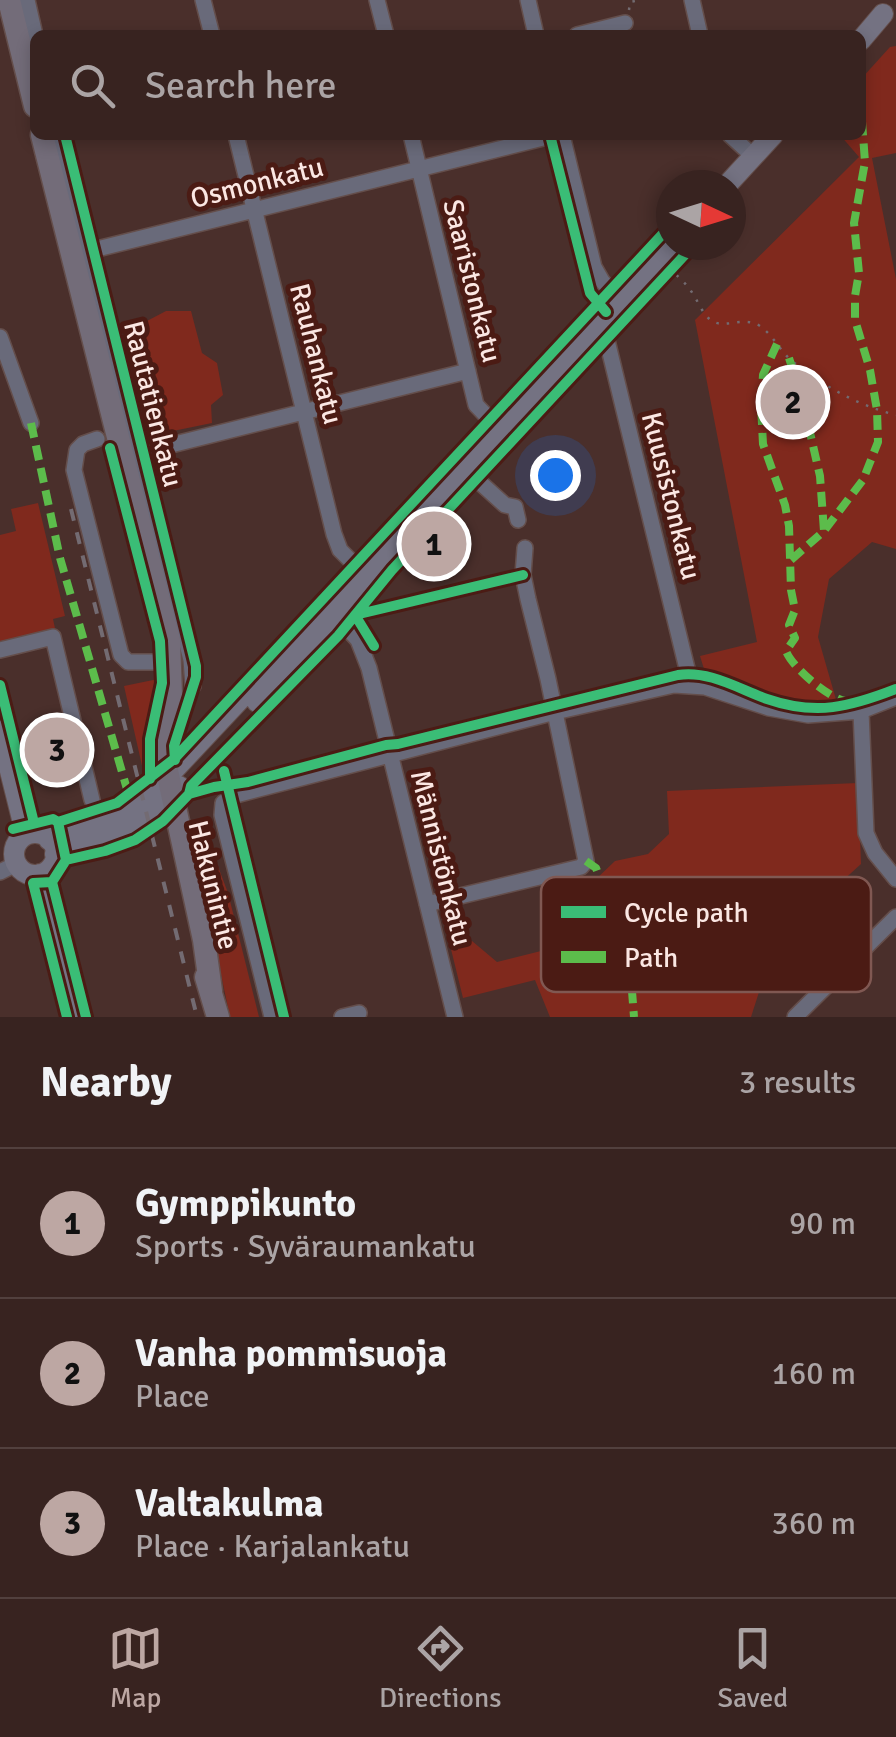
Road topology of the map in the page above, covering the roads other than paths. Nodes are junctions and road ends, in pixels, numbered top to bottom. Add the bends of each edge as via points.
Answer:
1 (9, 0) edge
2 (27, 0) edge
3 (204, 0) edge
4 (377, 0) edge
5 (528, 0) edge
6 (692, 0) edge
7 (885, 10) edge
8 (626, 22) road end
9 (35, 30) edge
10 (211, 30) edge
11 (385, 30) edge
12 (535, 30) edge
13 (596, 30) edge
14 (699, 30) edge
15 (866, 34) edge
16 (30, 86) edge
17 (43, 140) edge
18 (61, 140) edge
19 (237, 140) edge
20 (412, 140) edge
21 (537, 140) edge
22 (559, 140) edge
23 (735, 140) edge
24 (769, 140) edge
25 (754, 157) junction
26 (419, 168) junction
27 (742, 170) edge
28 (254, 209) junction
29 (89, 251) junction
30 (668, 260) edge
31 (619, 300) junction
32 (602, 320) junction
33 (0, 337) edge
34 (468, 371) junction
35 (304, 412) junction
36 (30, 422) dead end
37 (500, 430) junction
38 (97, 439) dead end
39 (139, 453) junction
40 (464, 468) junction
41 (518, 520) dead end
42 (525, 548) dead end
43 (365, 576) junction
44 (333, 612) junction
45 (0, 650) edge
46 (170, 668) junction
47 (691, 685) junction
48 (193, 686) dead end
49 (896, 697) edge
50 (861, 711) junction
51 (555, 712) junction
52 (0, 731) edge
53 (389, 756) junction
54 (165, 791) junction
55 (92, 800) dead end
56 (26, 836) junction
57 (52, 847) junction
58 (8, 868) edge
59 (40, 874) junction
60 (896, 880) edge
61 (427, 904) junction
62 (896, 917) edge
63 (871, 942) edge
64 (820, 992) edge
65 (359, 1013) dead end
66 (75, 1017) edge
67 (218, 1017) edge
68 (272, 1017) edge
69 (342, 1017) edge
70 (455, 1017) edge
71 (795, 1017) edge

1 - 16 highway
2 - 9 street
3 - 10 street
4 - 11 street
5 - 12 street
6 - 14 street
7 - 15 main road
8 - 13 street
17 - 46 highway, Hakunintie via 169,640
18 - 29 street, Rautatienkatu
19 - 28 street, Rauhankatu
20 - 26 street, Saaristonkatu
21 - 26 street, Osmonkatu
22 - 31 street via 594,267
23 - 25 street
24 - 25 main road
25 - 27 main road
26 - 28 street, Osmonkatu
26 - 34 street, Saaristonkatu
28 - 29 street, Osmonkatu
28 - 35 street, Rauhankatu
29 - 39 street, Rautatienkatu
30 - 31 main road
31 - 32 main road
32 - 37 main road
32 - 47 street, Kuusistonkatu
33 - 36 street
34 - 35 street
34 - 37 street, Saaristonkatu via 476,406
35 - 39 street
35 - 43 street, Rauhankatu via 334,534
37 - 40 main road
38 - 46 street via 77,450 74,470 120,655
39 - 48 street, Rautatienkatu
40 - 41 street via 515,507
40 - 43 main road
42 - 51 street via 523,575
43 - 44 main road via 347,585
44 - 53 street, Männistönkatu via 364,653
44 - 54 main road
45 - 55 street via 53,637
46 - 54 highway, Hakunintie via 155,760
47 - 50 street via 786,712
47 - 51 street
49 - 50 street
50 - 60 street via 866,833
51 - 53 street
51 - 61 street via 586,861
52 - 56 main road
53 - 61 street, Männistönkatu
53 - 68 street via 222,803
54 - 57 main road
54 - 67 highway, Hakunintie
56 - 57 main road via 38,834
56 - 58 main road
57 - 59 main road via 50,868
58 - 59 main road
59 - 66 main road
61 - 70 street, Männistönkatu
62 - 63 street
64 - 71 street
65 - 69 street

